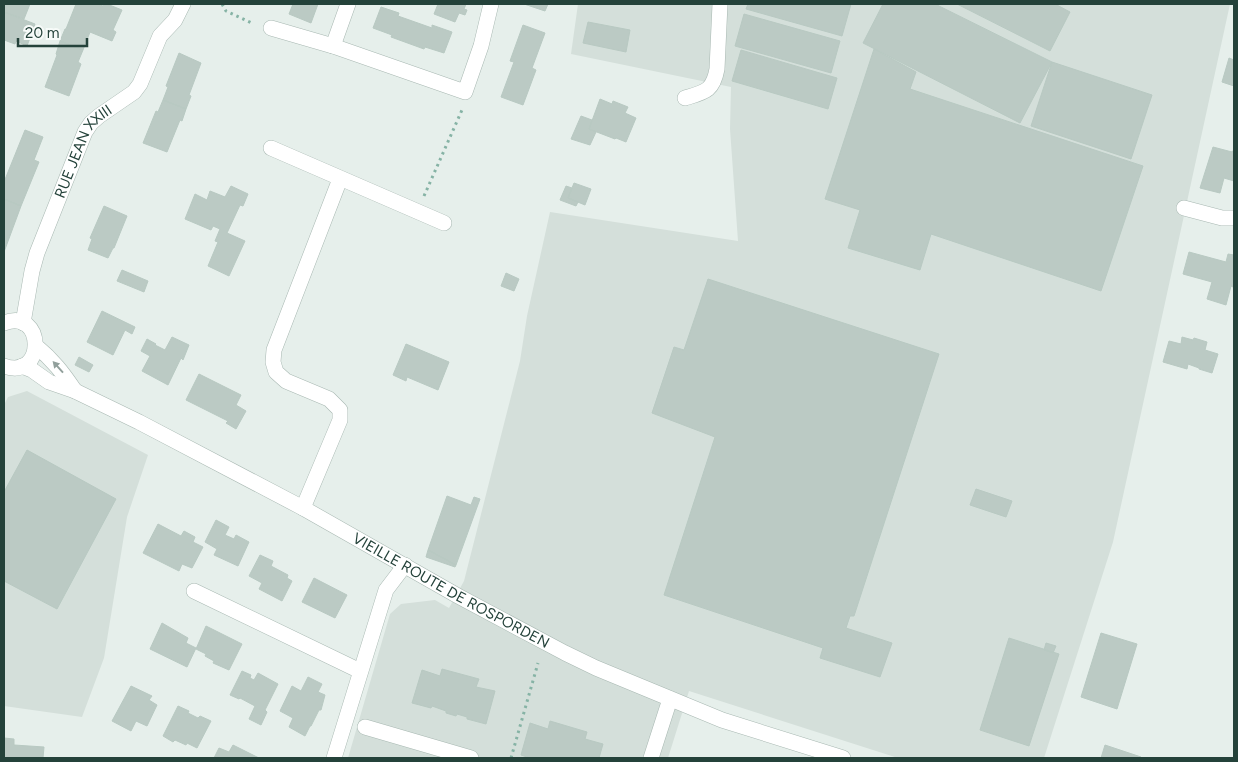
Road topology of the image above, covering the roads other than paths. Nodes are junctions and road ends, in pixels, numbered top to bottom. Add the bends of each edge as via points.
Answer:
1 (183, 4) edge
2 (348, 4) edge
3 (491, 4) edge
4 (720, 4) edge
5 (271, 28) road end
6 (333, 46) junction
7 (686, 98) dead end
8 (271, 148) dead end
9 (340, 179) junction
10 (1184, 208) dead end
11 (1234, 218) edge
12 (444, 224) dead end
13 (4, 323) edge
14 (23, 323) junction
15 (36, 346) junction
16 (4, 366) edge
17 (22, 366) junction
18 (75, 391) junction
19 (303, 508) junction
20 (405, 565) junction
21 (194, 591) dead end
22 (360, 671) junction
23 (670, 698) junction
24 (365, 727) dead end
25 (334, 758) edge
26 (471, 758) edge
27 (651, 758) edge
28 (842, 758) edge

1 - 14 street, RUE JEAN XXIII via 175,20 160,36 134,92 99,116 85,132 37,253
2 - 6 street
3 - 6 street via 481,46 464,92
4 - 7 street via 715,79 702,93
5 - 6 street
8 - 9 street
9 - 12 street
9 - 19 street via 274,350 276,372 286,381 329,399 340,410 340,420
10 - 11 street
13 - 14 street via 10,320
14 - 15 street via 33,333
15 - 17 street via 32,358
18 -> 15 street via 62,370
16 - 17 street
17 - 18 street, VIEILLE ROUTE DE ROSPORDEN via 49,382
18 - 19 street, VIEILLE ROUTE DE ROSPORDEN
19 - 20 street, VIEILLE ROUTE DE ROSPORDEN
20 - 22 street via 386,590
20 - 23 street, VIEILLE ROUTE DE ROSPORDEN via 558,649
21 - 22 street
22 - 25 street
23 - 27 street
23 - 28 street, VIEILLE ROUTE DE ROSPORDEN via 722,720
24 - 26 street

